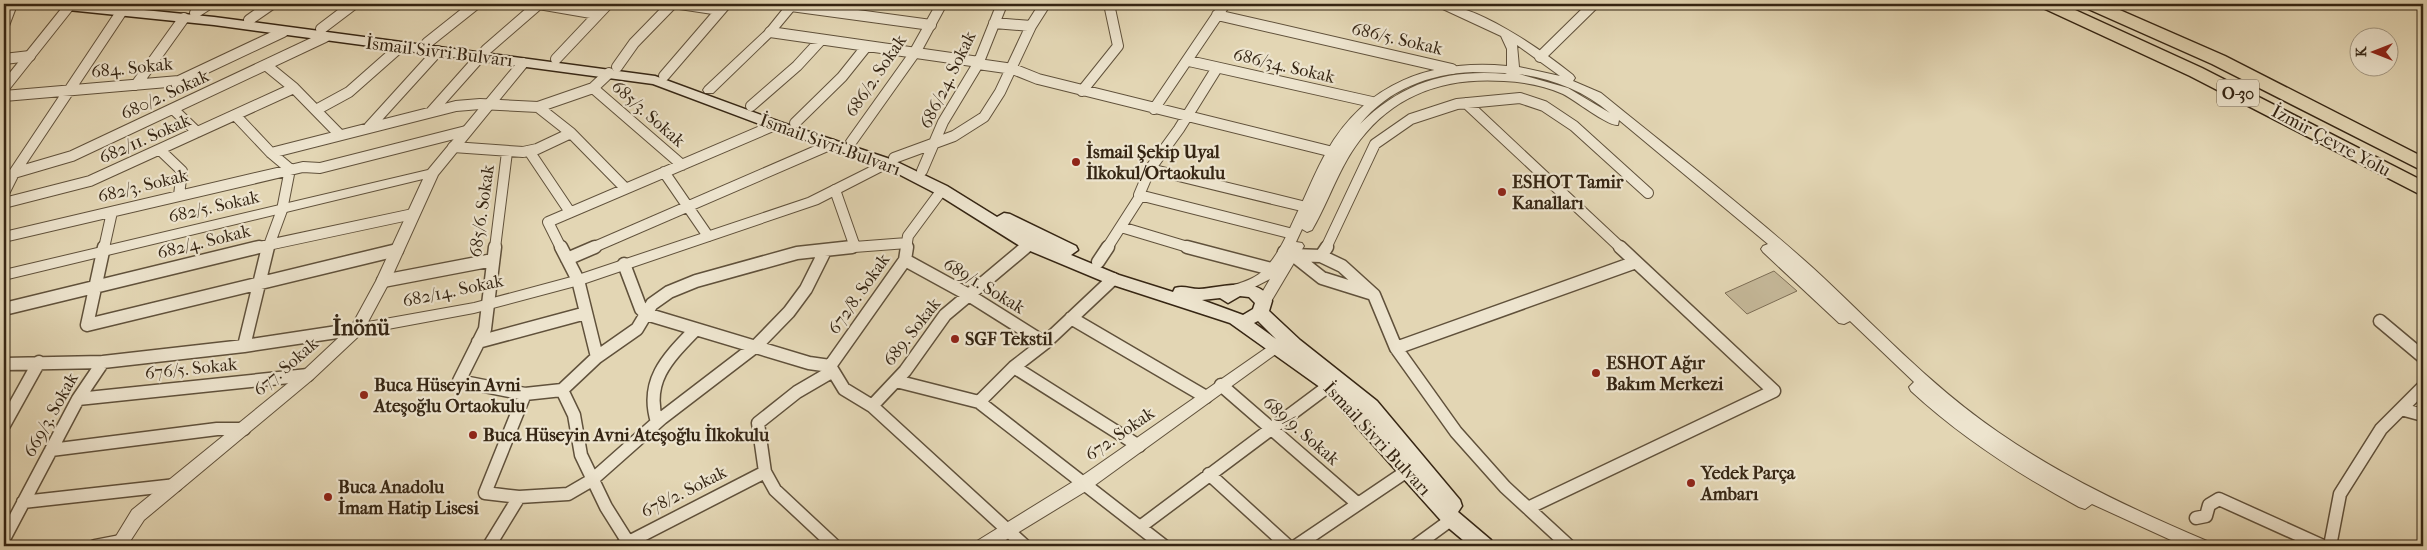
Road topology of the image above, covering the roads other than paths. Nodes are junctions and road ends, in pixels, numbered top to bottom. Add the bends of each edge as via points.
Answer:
1 (12, 4) edge
2 (209, 4) edge
3 (272, 4) edge
4 (354, 4) edge
5 (476, 4) edge
6 (539, 4) edge
7 (608, 4) edge
8 (672, 4) edge
9 (680, 4) edge
10 (941, 4) edge
11 (1002, 4) edge
12 (1045, 4) edge
13 (1109, 4) edge
14 (1225, 4) edge
15 (1438, 4) edge
16 (1594, 4) edge
17 (2049, 4) edge
18 (2092, 4) edge
19 (69, 5) edge
20 (792, 5) edge
21 (124, 7) edge
22 (723, 7) edge
23 (597, 14) junction
24 (189, 15) junction
25 (1217, 15) junction
26 (249, 20) junction
27 (994, 22) junction
28 (2140, 23) junction
29 (4, 25) edge
30 (931, 25) junction
31 (1031, 26) junction
32 (283, 32) junction
33 (770, 32) junction
34 (323, 33) junction
35 (1506, 34) junction
36 (820, 41) junction
37 (400, 47) junction
38 (433, 47) junction
39 (866, 47) junction
40 (483, 54) junction
41 (914, 54) junction
42 (30, 56) junction
43 (4, 58) edge
44 (556, 59) junction
45 (1189, 61) junction
46 (524, 62) junction
47 (978, 63) junction
48 (267, 66) junction
49 (1217, 68) junction
50 (1013, 69) junction
51 (1452, 69) junction
52 (1514, 69) junction
53 (613, 70) junction
54 (1546, 70) junction
55 (664, 76) junction
56 (5, 85) edge
57 (136, 85) junction
58 (294, 88) junction
59 (594, 88) junction
60 (709, 90) junction
61 (69, 91) junction
62 (1082, 91) junction
63 (4, 96) edge
64 (1372, 102) junction
65 (1466, 102) junction
66 (490, 104) junction
67 (751, 106) junction
68 (538, 107) junction
69 (174, 108) junction
70 (1154, 109) junction
71 (316, 110) junction
72 (431, 112) junction
73 (236, 116) junction
74 (1187, 116) junction
75 (795, 123) junction
76 (775, 125) junction
77 (369, 127) junction
78 (466, 131) junction
79 (197, 132) junction
80 (2316, 132) junction
81 (570, 133) junction
82 (340, 135) junction
83 (852, 141) junction
84 (935, 142) junction
85 (832, 144) junction
86 (453, 147) junction
87 (160, 150) junction
88 (529, 151) junction
89 (507, 152) junction
90 (1333, 152) junction
91 (271, 153) junction
92 (2423, 158) edge
93 (891, 160) junction
94 (682, 164) junction
95 (2423, 165) edge
96 (290, 169) junction
97 (1150, 169) junction
98 (922, 171) junction
99 (664, 172) junction
100 (14, 173) junction
101 (432, 174) junction
102 (625, 188) junction
103 (2423, 189) edge
104 (835, 190) junction
105 (942, 190) junction
106 (4, 193) edge
107 (1648, 193) dead end
108 (180, 195) junction
109 (1141, 195) junction
110 (2423, 200) edge
111 (4, 203) edge
112 (688, 206) junction
113 (1306, 207) junction
114 (282, 210) junction
115 (112, 212) junction
116 (570, 212) junction
117 (413, 214) junction
118 (1121, 227) junction
119 (1293, 234) junction
120 (708, 236) junction
121 (4, 237) edge
122 (907, 243) junction
123 (269, 244) junction
124 (1029, 244) junction
125 (855, 247) junction
126 (397, 250) junction
127 (825, 251) junction
128 (104, 252) junction
129 (1288, 254) junction
130 (1321, 256) junction
131 (567, 259) junction
132 (493, 260) junction
133 (905, 260) junction
134 (1098, 262) junction
135 (1636, 262) junction
136 (624, 264) junction
137 (1271, 269) junction
138 (4, 275) edge
139 (1113, 278) junction
140 (578, 280) junction
141 (383, 281) junction
142 (259, 282) junction
143 (96, 286) junction
144 (1236, 290) junction
145 (967, 294) junction
146 (1374, 295) junction
147 (488, 305) junction
148 (1262, 307) junction
149 (4, 309) edge
150 (586, 313) junction
151 (646, 314) junction
152 (1229, 316) junction
153 (1071, 318) junction
154 (2380, 321) dead end
155 (357, 329) junction
156 (696, 330) junction
157 (478, 342) junction
158 (1045, 343) junction
159 (244, 346) junction
160 (756, 346) junction
161 (1275, 347) junction
162 (1396, 348) junction
163 (597, 357) junction
164 (2423, 357) edge
165 (39, 362) junction
166 (103, 362) junction
167 (4, 364) edge
168 (1014, 367) junction
169 (831, 368) junction
170 (308, 375) junction
171 (896, 381) junction
172 (1221, 385) junction
173 (1330, 385) junction
174 (2423, 387) edge
175 (562, 390) junction
176 (524, 394) junction
177 (1206, 397) junction
178 (78, 399) junction
179 (979, 402) junction
180 (872, 406) junction
181 (2401, 409) junction
182 (2423, 415) edge
183 (657, 422) junction
184 (4, 425) edge
185 (244, 428) junction
186 (1272, 428) junction
187 (1139, 446) junction
188 (51, 450) junction
189 (1408, 471) junction
190 (765, 472) junction
191 (1210, 474) junction
192 (592, 480) junction
193 (1085, 483) junction
194 (176, 485) junction
195 (519, 497) junction
196 (23, 502) junction
197 (1358, 504) junction
198 (1528, 508) junction
199 (2196, 518) dead end
200 (1452, 519) junction
201 (1140, 527) junction
202 (1008, 531) junction
203 (4, 539) edge
204 (631, 543) edge
205 (120, 544) edge
206 (94, 546) edge
207 (489, 546) edge
208 (835, 546) edge
209 (983, 546) edge
210 (1025, 546) edge
211 (1164, 546) edge
212 (1288, 546) edge
213 (1296, 546) edge
214 (1415, 546) edge
215 (1485, 546) edge
216 (1569, 546) edge
217 (2176, 546) edge
218 (2201, 546) edge
219 (2323, 546) edge
220 (2330, 546) edge

1 - 29 street
2 - 24 street
3 - 26 street
4 - 34 street, 680/2. Sokak
5 - 38 street
6 - 23 street
6 - 40 street
7 - 23 street
8 - 53 street
9 - 22 street
10 - 30 street, 686/2. Sokak
11 - 27 street, 686/24. Sokak
12 - 31 street
13 - 62 street via 1118,46
14 - 25 street
15 - 35 street via 1472,16
16 - 54 street
17 - 80 highway, İzmir Çevre Yolu / O-30 via 2187,67
18 - 28 highway, İzmir Çevre Yolu / O-30
19 - 21 main road, İsmail Sivri Bulvarı
19 - 42 street
20 - 30 street
20 - 33 street
21 - 24 main road, İsmail Sivri Bulvarı
21 - 61 street
22 - 55 street
23 - 44 street
24 - 26 main road, İsmail Sivri Bulvarı
24 - 32 main road, İsmail Sivri Bulvarı
24 - 57 street
25 - 45 street
25 - 51 street, 686/5. Sokak
26 - 34 main road, İsmail Sivri Bulvarı
27 - 31 street
27 - 47 street, 686/24. Sokak
28 - 92 highway via 2255,72
28 - 95 highway, İzmir Çevre Yolu / O-30 via 2296,98
30 - 41 street, 686/2. Sokak
31 - 50 street
32 - 34 main road, İsmail Sivri Bulvarı
32 - 57 street, 684. Sokak via 179,81
33 - 36 street
33 - 60 street
34 - 37 main road, İsmail Sivri Bulvarı
34 - 38 main road, İsmail Sivri Bulvarı
34 - 48 street, 680/2. Sokak
35 - 52 street via 1513,49
35 - 54 street
36 - 39 street
36 - 67 street
37 - 38 main road, İsmail Sivri Bulvarı
37 - 71 street via 349,92
38 - 40 main road, İsmail Sivri Bulvarı
38 - 77 street
39 - 41 street
39 - 75 street via 842,77
40 - 44 main road, İsmail Sivri Bulvarı
40 - 46 main road, İsmail Sivri Bulvarı
40 - 72 street
41 - 47 street
41 - 83 street, 686/2. Sokak
42 - 43 street
42 - 56 street
44 - 53 main road, İsmail Sivri Bulvarı
45 - 49 street, 686/34. Sokak
45 - 70 street
46 - 53 main road, İsmail Sivri Bulvarı
46 - 66 street, 677. Sokak
47 - 50 street
47 - 84 street, 686/24. Sokak via 943,122
48 - 58 street
48 - 69 street, 680/2. Sokak
49 - 64 street, 686/34. Sokak
49 - 74 street
50 - 62 street
50 - 84 street via 984,117 954,136
51 - 52 street
51 - 64 street via 1419,76 1395,86
52 - 54 street
52 - 54 street
52 - 129 street via 1435,83 1408,92 1384,108 1362,130 1345,154
53 - 55 main road, İsmail Sivri Bulvarı
53 - 59 street
53 - 76 main road, İsmail Sivri Bulvarı via 655,80
54 - 217 street via 1727,211 1946,415 1992,449 2064,492
54 - 218 street via 1597,96 1716,192 1808,272 1907,368 1965,417 2077,488 2143,522
55 - 60 main road, İsmail Sivri Bulvarı
57 - 61 street, 684. Sokak
58 - 71 street
58 - 73 street, 682/11. Sokak
59 - 68 street
59 - 94 street, 685/3. Sokak
60 - 67 main road, İsmail Sivri Bulvarı
61 - 63 street, 684. Sokak
61 - 100 street
62 - 70 street
64 - 90 street
65 - 107 street via 1520,98 1544,106 1574,126
65 - 130 street via 1411,120 1375,144 1335,233
65 - 135 street
66 - 68 street
66 - 72 street via 464,105
66 - 78 street, 677. Sokak
67 - 75 main road, İsmail Sivri Bulvarı
68 - 81 street
69 - 79 street
69 - 100 street, 680/2. Sokak via 72,156
70 - 74 street
71 - 82 street
72 - 77 street
73 - 79 street, 682/11. Sokak
73 - 91 street
74 - 90 street
74 - 97 street
75 - 83 main road, İsmail Sivri Bulvarı
76 - 85 main road, İsmail Sivri Bulvarı
76 - 94 street
77 - 82 street
78 - 86 street, 677. Sokak
78 - 96 street, 682/3. Sokak via 320,168
79 - 87 street, 682/11. Sokak
80 - 103 highway, İzmir Çevre Yolu / O-30
80 - 110 highway
81 - 88 street
81 - 102 street
82 - 91 street
83 - 93 main road, İsmail Sivri Bulvarı
84 - 93 street
84 - 98 street, 686/24. Sokak
85 - 93 main road, İsmail Sivri Bulvarı
85 - 112 street
86 - 89 street
86 - 101 street, 677. Sokak
87 - 108 street via 182,171
87 - 111 street, 682/11. Sokak via 90,181
88 - 89 street
88 - 116 street
89 - 132 street, 685/6. Sokak
90 - 113 street
91 - 96 street
93 - 98 main road, İsmail Sivri Bulvarı
93 - 104 street, 682/14. Sokak
93 - 105 main road, İsmail Sivri Bulvarı
94 - 99 street
96 - 108 street, 682/3. Sokak
96 - 114 street
97 - 109 street
97 - 113 street
98 - 134 main road, İsmail Sivri Bulvarı via 1007,220
99 - 102 street
99 - 112 street
100 - 106 street
101 - 114 street, 682/5. Sokak
101 - 117 street, 677. Sokak
102 - 116 street
104 - 120 street, 682/14. Sokak via 813,201
104 - 125 street
105 - 122 street, 672/8. Sokak via 908,236
105 - 124 main road, İsmail Sivri Bulvarı
108 - 115 street, 682/3. Sokak
109 - 118 street
109 - 119 street
112 - 120 street
112 - 131 street
113 - 119 street
114 - 123 street
114 - 128 street, 682/5. Sokak
115 - 121 street, 682/3. Sokak
115 - 128 street
116 - 131 street via 548,222
117 - 123 street, 682/4. Sokak
117 - 126 street, 677. Sokak
118 - 134 street
118 - 137 street
119 - 129 street
120 - 136 street, 682/14. Sokak
122 - 125 street
122 - 133 street, 672/8. Sokak
123 - 142 street
123 - 143 street, 682/4. Sokak
124 - 139 main road, İsmail Sivri Bulvarı
124 - 145 street, 689. Sokak
125 - 127 street
126 - 141 street, 677. Sokak
126 - 142 street
127 - 151 street via 798,253 696,281 669,292 652,304
127 - 160 street via 790,312
128 - 138 street, 682/5. Sokak
128 - 143 street
129 - 130 street
129 - 137 street, İsmail Sivri Bulvarı
129 - 146 street via 1322,278
129 - 148 street
130 - 146 street via 1342,266
131 - 140 street
132 - 141 street
132 - 147 street, 685/6. Sokak
133 - 145 street, 689/1. Sokak
133 - 169 street, 672/8. Sokak
134 - 144 main road, İsmail Sivri Bulvarı via 1170,290 1198,296
135 - 162 street
135 - 198 street via 1774,391
136 - 140 street, 682/14. Sokak
136 - 151 street
137 - 144 street, İsmail Sivri Bulvarı via 1265,276
139 - 152 main road, İsmail Sivri Bulvarı
139 - 153 street
140 - 147 street, 682/14. Sokak
140 - 150 street
141 - 155 street, 677. Sokak
142 - 143 street via 87,325
142 - 159 street
143 - 149 street, 682/4. Sokak
144 - 148 main road via 1253,291
144 - 152 main road via 1225,299
145 - 158 street, 689/1. Sokak
145 - 171 street, 689. Sokak via 945,315
146 - 162 street
147 - 155 street, 682/14. Sokak
147 - 157 street, 685/6. Sokak
148 - 152 main road via 1250,318
148 - 215 main road, İsmail Sivri Bulvarı via 1294,345 1370,406
150 - 157 street
150 - 163 street
151 - 156 street
151 - 163 street via 637,329
152 - 161 main road, İsmail Sivri Bulvarı
153 - 158 street
153 - 177 street
154 - 164 street
155 - 159 street, 682/14. Sokak
155 - 170 street, 677. Sokak
156 - 160 street
156 - 183 street via 659,374 652,404
157 - 176 street, 685/6. Sokak via 459,380
158 - 168 street
159 - 166 street, 682/14. Sokak
160 - 169 street
160 - 183 street
161 - 172 street, 672. Sokak
161 - 173 main road, İsmail Sivri Bulvarı
162 - 198 street via 1456,432
163 - 175 street
165 - 166 street, 682/14. Sokak
165 - 167 street, 682/14. Sokak
165 - 184 street
166 - 178 street, 669/3. Sokak
168 - 179 street
168 - 187 street
169 - 180 street via 844,389
169 - 190 street via 758,423
170 - 178 street, 676/5. Sokak
170 - 185 street, 677. Sokak
171 - 179 street
171 - 180 street, 689. Sokak
172 - 177 street, 672. Sokak
172 - 186 street, 689/9. Sokak
173 - 186 street
173 - 189 main road, İsmail Sivri Bulvarı
174 - 181 street
175 - 176 street
175 - 192 street via 574,415 581,455
176 - 195 street via 485,493
177 - 187 street, 672. Sokak
178 - 188 street, 669/3. Sokak
179 - 193 street
180 - 202 street
181 - 182 street
181 - 220 street via 2381,430 2340,494
183 - 192 street
185 - 188 street
185 - 194 street, 677. Sokak
186 - 191 street
186 - 197 street, 689/9. Sokak
187 - 193 street, 672. Sokak
188 - 196 street, 669/3. Sokak
189 - 197 street
189 - 200 main road, İsmail Sivri Bulvarı
190 - 204 street, 678/2. Sokak
190 - 208 street via 775,490
191 - 201 street
191 - 212 street
192 - 195 street via 568,494
192 - 204 street
193 - 201 street
193 - 202 street, 672. Sokak
194 - 196 street
194 - 205 street, 677. Sokak via 138,515
195 - 207 street
196 - 203 street, 669/3. Sokak
197 - 213 street
198 - 216 street
199 - 219 street via 2206,516 2209,505 2219,499
200 - 214 street
200 - 215 main road, İsmail Sivri Bulvarı
201 - 211 street
202 - 209 street, 672. Sokak
202 - 210 street
205 - 206 street

